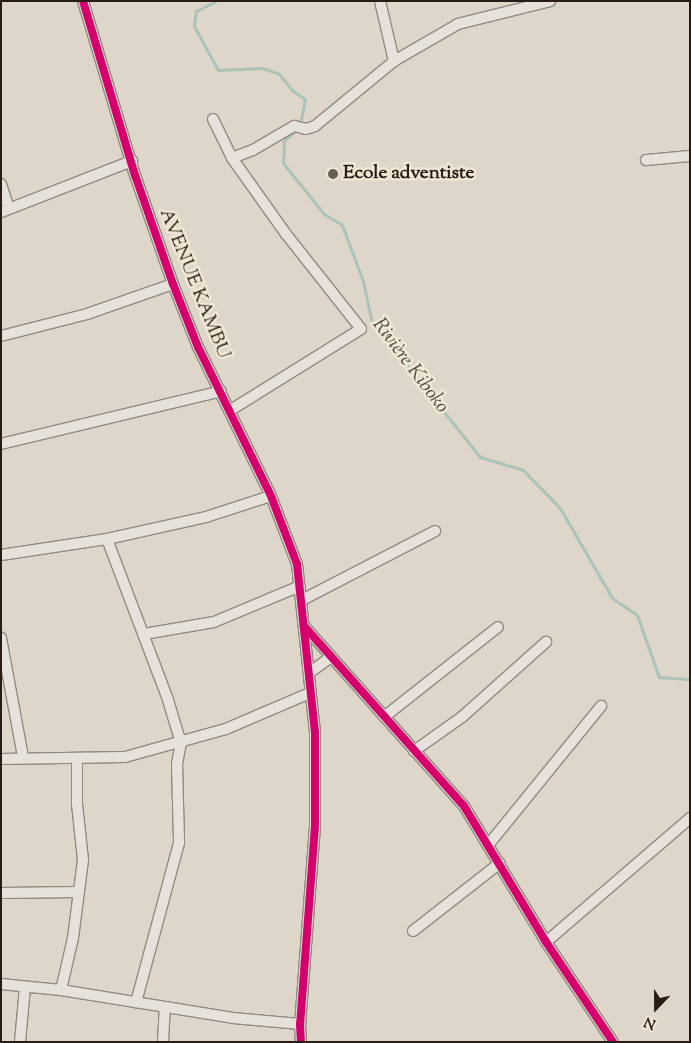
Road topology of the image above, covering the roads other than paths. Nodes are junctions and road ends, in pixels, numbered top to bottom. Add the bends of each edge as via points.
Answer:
1 (83, 1) edge
2 (380, 1) edge
3 (550, 1) edge
4 (394, 60) junction
5 (213, 119) dead end
6 (690, 156) edge
7 (232, 158) junction
8 (646, 160) dead end
9 (132, 161) junction
10 (1, 184) edge
11 (5, 210) edge
12 (173, 284) junction
13 (1, 336) edge
14 (221, 391) junction
15 (231, 410) junction
16 (1, 444) edge
17 (270, 496) junction
18 (435, 531) dead end
19 (107, 539) junction
20 (1, 555) edge
21 (300, 586) junction
22 (302, 600) junction
23 (304, 626) junction
24 (498, 628) dead end
25 (144, 634) junction
26 (1, 638) edge
27 (546, 642) dead end
28 (331, 658) junction
29 (308, 672) junction
30 (310, 693) junction
31 (601, 706) dead end
32 (384, 717) junction
33 (181, 743) junction
34 (414, 751) junction
35 (24, 757) junction
36 (1, 759) edge
37 (76, 759) junction
38 (690, 818) edge
39 (489, 844) junction
40 (500, 863) junction
41 (79, 892) junction
42 (1, 893) edge
43 (413, 931) dead end
44 (546, 942) junction
45 (1, 984) edge
46 (25, 986) junction
47 (61, 990) junction
48 (136, 1002) junction
49 (165, 1007) junction
50 (300, 1024) junction
51 (20, 1042) edge
52 (163, 1042) edge
53 (301, 1042) edge
54 (612, 1042) edge

1 - 9 street, AVENUE KAMBU
2 - 4 street
3 - 4 street via 471,19
4 - 7 street via 315,126 299,126
5 - 7 street
6 - 8 street
7 - 15 street via 286,234 361,329
9 - 11 street
9 - 12 street, AVENUE KAMBU
10 - 11 street
12 - 13 street via 87,314
12 - 14 street, AVENUE KAMBU via 198,347
14 - 15 street, AVENUE KAMBU
14 - 16 street
15 - 17 street, AVENUE KAMBU
17 - 19 street via 206,517
17 - 21 street, AVENUE KAMBU via 292,548
18 - 22 street
19 - 20 street
19 - 25 street
21 - 22 street, AVENUE KAMBU
21 - 25 street via 214,622
22 - 23 street, AVENUE KAMBU
23 - 28 street
23 - 29 street, AVENUE KAMBU
24 - 32 street
25 - 33 street
26 - 35 street
27 - 34 street via 462,717
28 - 29 street
28 - 32 street
29 - 30 street, AVENUE KAMBU
30 - 33 street via 226,729
30 - 50 street, AVENUE KAMBU via 315,733 315,826
31 - 39 street
32 - 34 street
33 - 37 street via 125,757
33 - 48 street via 176,764 179,843
34 - 39 street via 464,806
35 - 36 street
35 - 37 street
37 - 41 street via 76,804 83,860
38 - 44 street
39 - 40 street
40 - 43 street
40 - 44 street
41 - 42 street
41 - 47 street
44 - 54 street
45 - 46 street
46 - 47 street
46 - 51 street
47 - 48 street
48 - 49 street
49 - 50 street
49 - 52 street
50 - 53 street, AVENUE KAMBU

